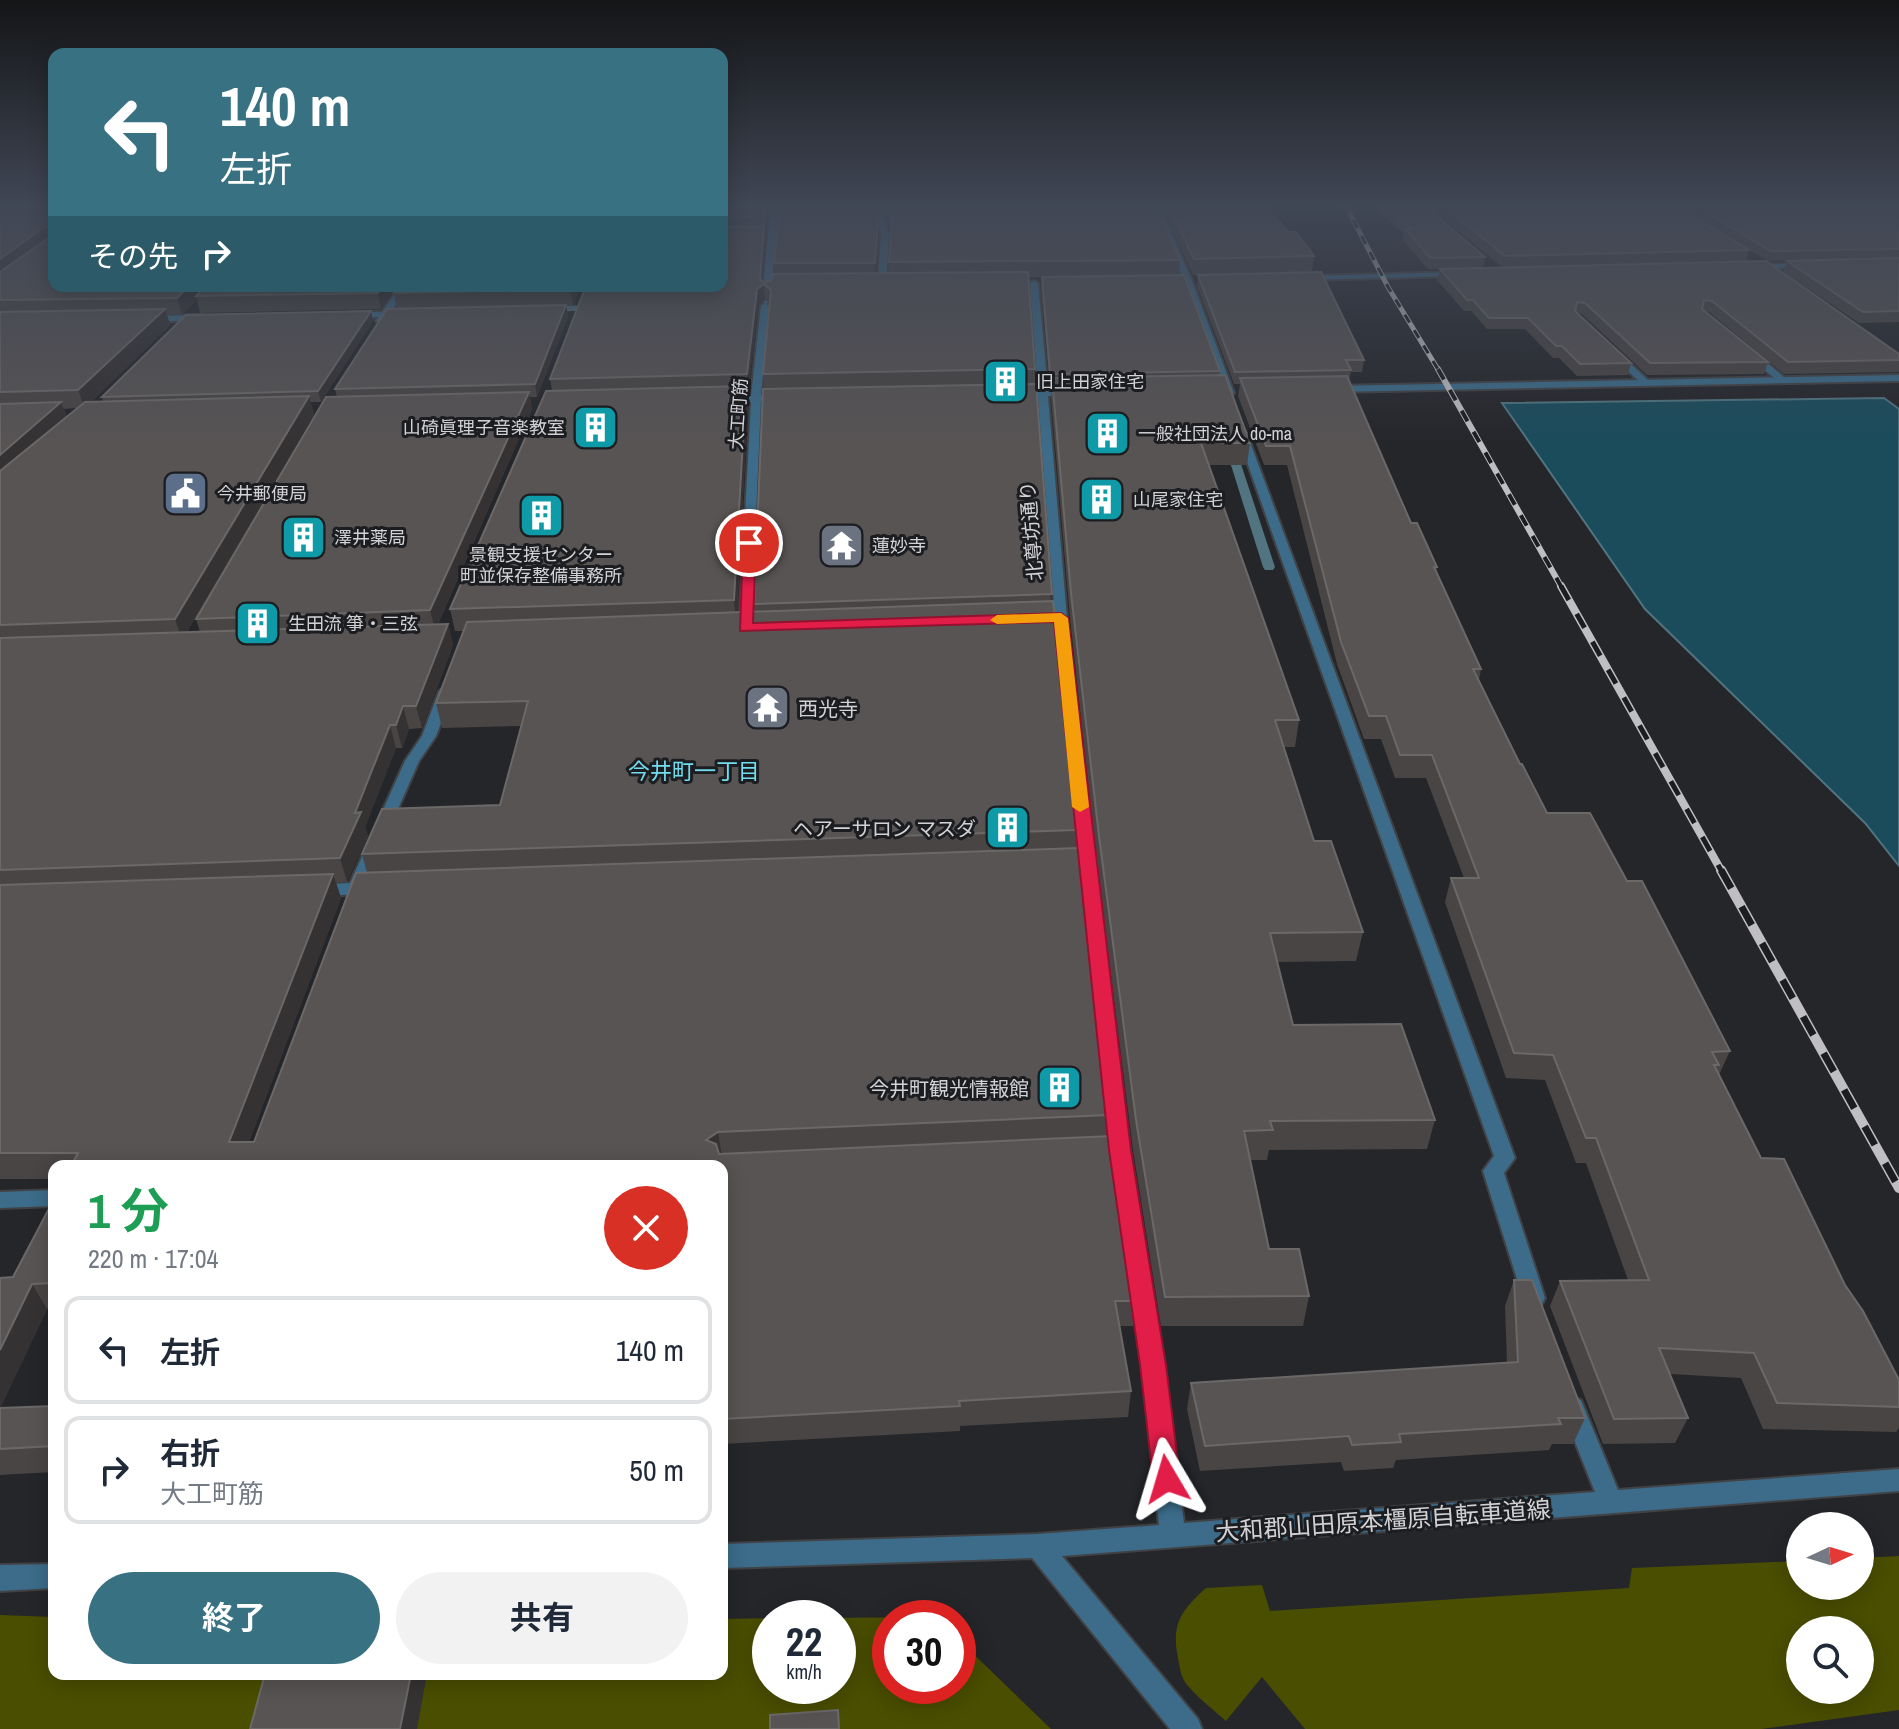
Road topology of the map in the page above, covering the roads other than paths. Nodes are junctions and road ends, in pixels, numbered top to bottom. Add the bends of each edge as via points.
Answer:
1 (768, 285) joint
2 (782, 285) edge
3 (1035, 285) edge
4 (1189, 285) edge
5 (400, 292) edge
6 (198, 307) edge
7 (384, 314) junction
8 (414, 314) edge
9 (339, 315) edge
10 (217, 317) edge
11 (187, 318) junction
12 (140, 319) edge
13 (376, 328) edge
14 (176, 329) edge
15 (1738, 344) edge
16 (1611, 350) edge
17 (1899, 378) edge
18 (1782, 380) junction
19 (1646, 383) junction
20 (1321, 389) edge
21 (1088, 393) edge
22 (1009, 394) edge
23 (1041, 394) junction
24 (756, 398) junction
25 (788, 398) edge
26 (711, 399) edge
27 (761, 627) edge
28 (730, 628) edge
29 (745, 628) junction
30 (450, 680) edge
31 (388, 886) edge
32 (294, 890) edge
33 (353, 894) junction
34 (48, 1198) edge
35 (0, 1200) edge
36 (1539, 1314) edge
37 (1565, 1386) edge
38 (1899, 1480) edge
39 (1611, 1502) junction
40 (1173, 1536) junction
41 (1038, 1546) junction
42 (728, 1556) edge
43 (48, 1576) edge
44 (0, 1578) edge
45 (1188, 1729) edge

1 - 2 street
1 - 24 street, 大工町筋
3 - 23 street, 北尊坊通り
4 - 36 street via 1505,1158 1493,1171
5 - 7 street
6 - 11 street
7 - 8 street
7 - 9 street
7 - 13 street
10 - 11 street
11 - 12 street
11 - 14 street
15 - 18 street
16 - 19 street
17 - 18 street
18 - 19 street
19 - 20 street
21 - 23 street
22 - 23 street
23 - 40 street, 北尊坊通り via 1053,618 1078,865 1112,1150 1153,1365
24 - 25 street
24 - 26 street
24 - 29 street, 大工町筋
27 - 29 street
28 - 29 street
30 - 33 street
31 - 33 street
32 - 33 street
34 - 35 street
37 - 39 street
38 - 39 street, 大和郡山田原本橿原自転車道線
39 - 40 street, 大和郡山田原本橿原自転車道線
40 - 41 street, 大和郡山田原本橿原自転車道線
41 - 42 street, 大和郡山田原本橿原自転車道線
41 - 45 street
43 - 44 street

